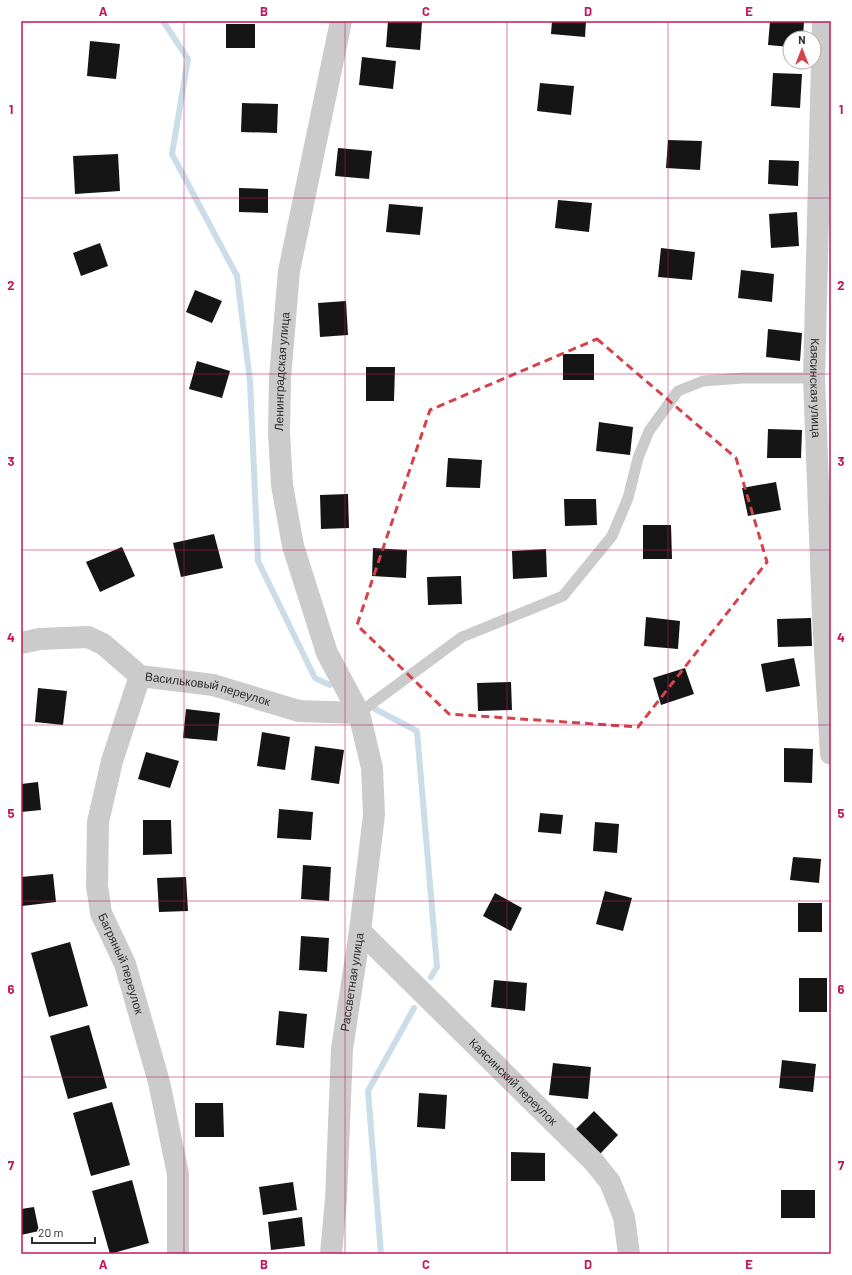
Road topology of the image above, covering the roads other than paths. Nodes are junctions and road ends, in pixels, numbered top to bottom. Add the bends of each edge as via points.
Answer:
1 (341, 21) edge
2 (823, 21) edge
3 (814, 378) junction
4 (827, 616) edge
5 (21, 643) edge
6 (140, 676) junction
7 (359, 713) junction
8 (831, 754) edge
9 (360, 931) junction
10 (178, 1254) edge
11 (331, 1254) edge
12 (629, 1254) edge

1 - 7 street, Ленинградская улица via 289,271 280,378 279,433 282,486 293,546 327,653
2 - 3 street, Каясинская улица
3 - 4 street, Каясинская улица
3 - 7 lane via 703,381 678,391 649,431 638,458 628,498 612,536 564,596 462,637
4 - 8 street, Каясинская улица
5 - 6 street, Васильковый переулок via 40,639 88,637 103,644
6 - 7 street, Васильковый переулок via 213,685 299,711
6 - 10 street, Багряный переулок via 112,761 98,822 97,886 101,913 125,964 159,1082 178,1174
7 - 9 street, Рассветная улица via 372,768 374,815
9 - 11 street, Рассветная улица via 342,1049 336,1199
9 - 12 street, Каясинский переулок via 594,1162 610,1182 624,1217

